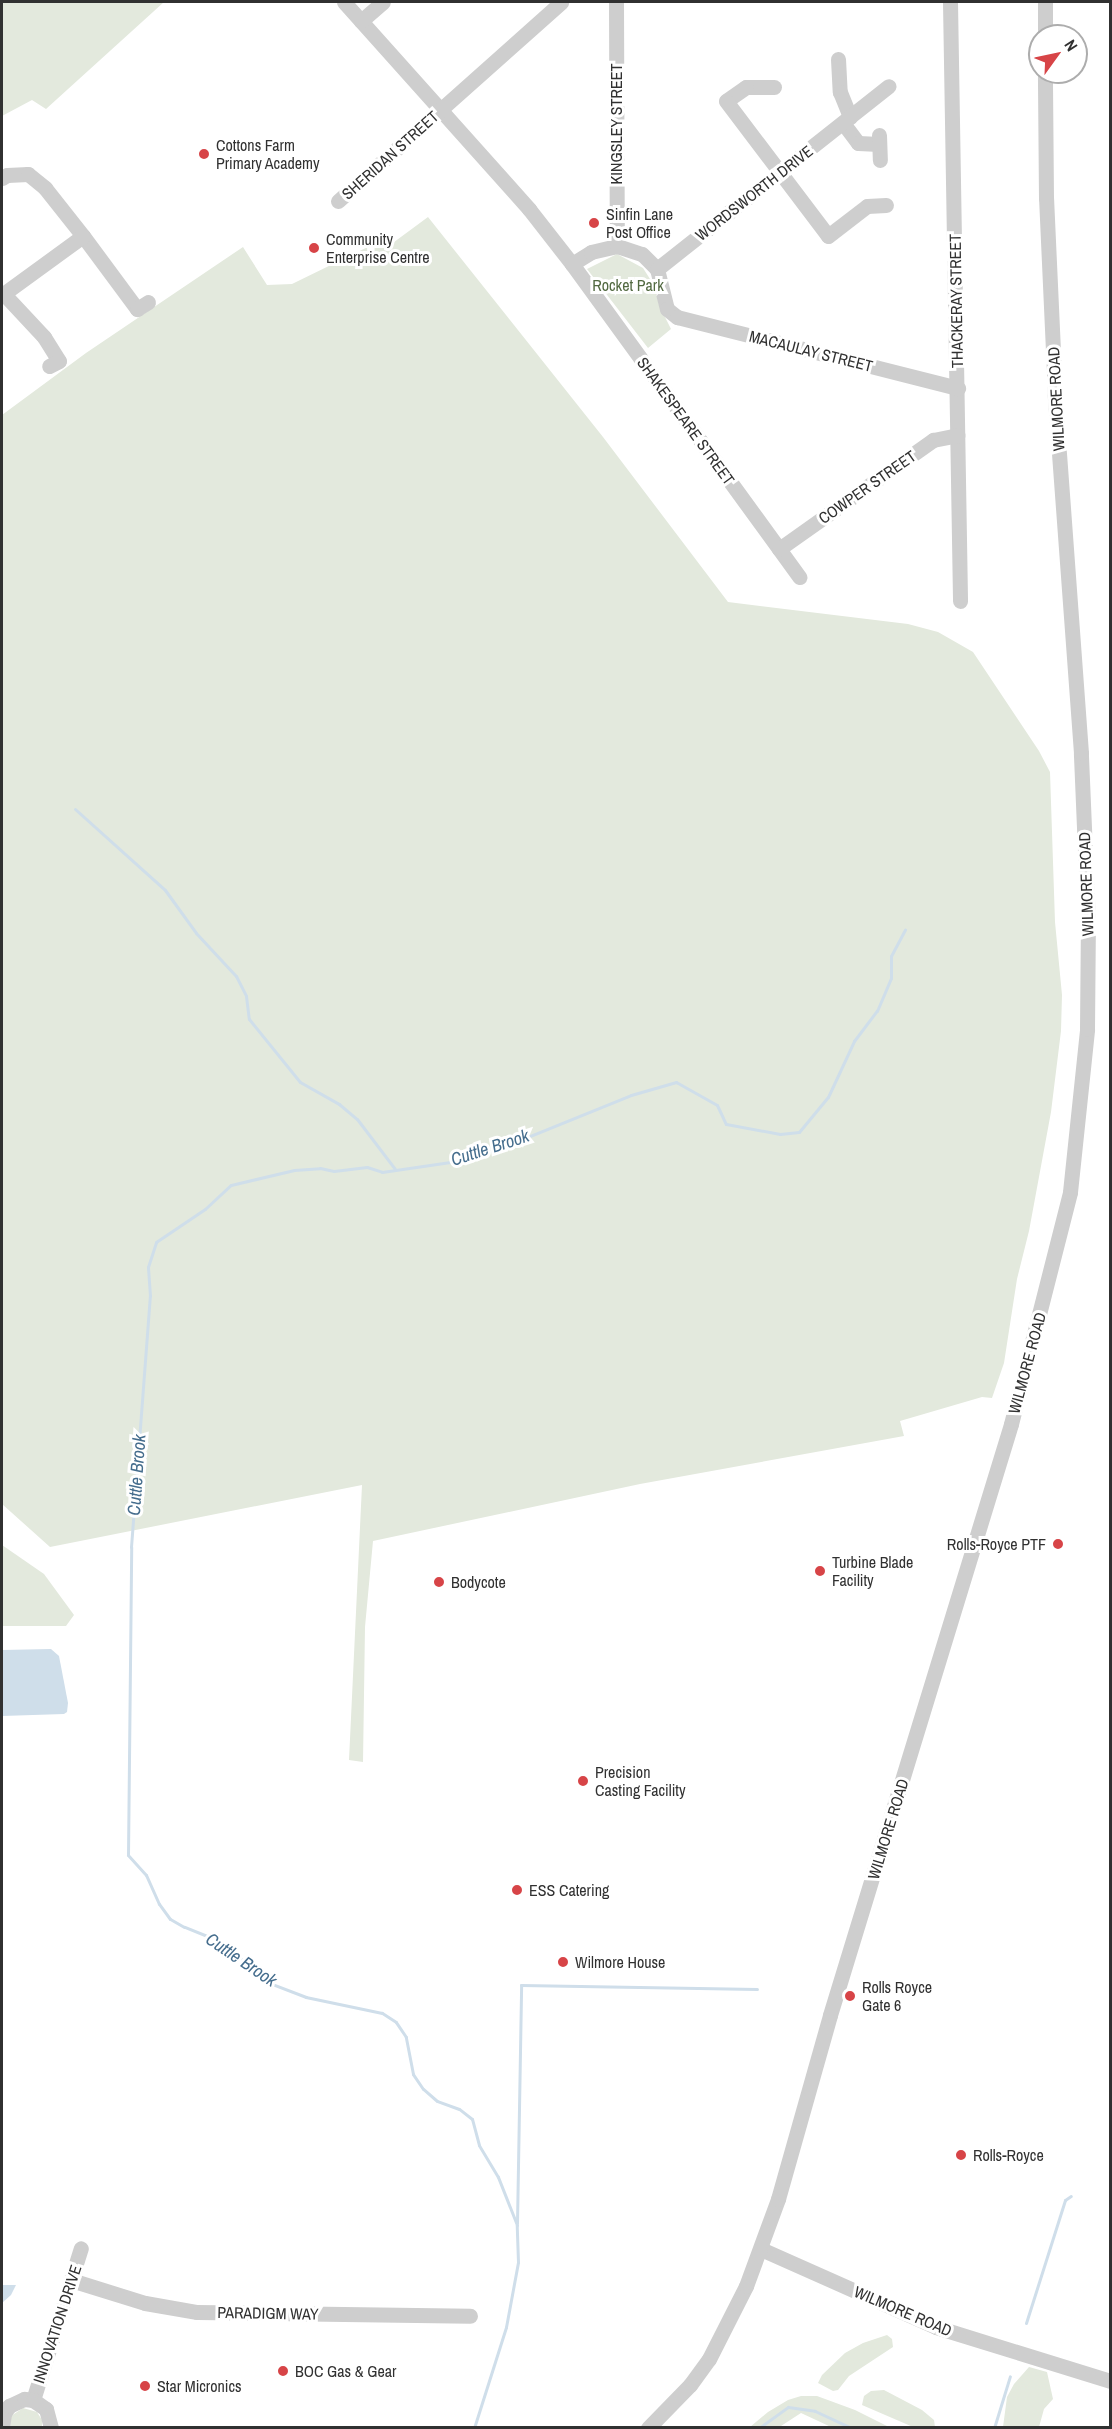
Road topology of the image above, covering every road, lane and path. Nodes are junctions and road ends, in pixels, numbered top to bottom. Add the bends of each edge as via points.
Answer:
1 (344, 2) edge
2 (383, 2) edge
3 (561, 2) edge
4 (616, 2) edge
5 (950, 2) edge
6 (1045, 2) edge
7 (361, 21) junction
8 (1045, 24) edge
9 (838, 59) dead end
10 (1045, 84) edge
11 (889, 86) dead end
12 (774, 87) dead end
13 (442, 109) junction
14 (846, 120) junction
15 (880, 160) dead end
16 (780, 172) junction
17 (2, 178) edge
18 (338, 201) dead end
19 (886, 205) dead end
20 (83, 236) junction
21 (617, 246) junction
22 (572, 264) junction
23 (657, 268) junction
24 (2, 294) edge
25 (148, 302) dead end
26 (49, 366) dead end
27 (958, 388) junction
28 (958, 435) junction
29 (780, 549) junction
30 (799, 577) dead end
31 (960, 601) dead end
32 (81, 2248) dead end
33 (761, 2248) junction
34 (71, 2280) junction
35 (470, 2316) dead end
36 (1110, 2380) edge
37 (33, 2400) junction
38 (3, 2417) edge
39 (51, 2427) edge
40 (648, 2427) edge

1 - 7 street, SHAKESPEARE STREET
2 - 7 street
3 - 13 street, SHERIDAN STREET
4 - 21 street, KINGSLEY STREET
5 - 27 street, THACKERAY STREET
6 - 8 street
7 - 13 street, SHAKESPEARE STREET
9 - 14 street
10 - 33 street, WILMORE ROAD via 1055,395 1081,753 1088,923 1087,1029 1071,1192 1007,1435
11 - 14 street, WORDSWORTH DRIVE
12 - 16 street via 746,87 726,101
13 - 18 street, SHERIDAN STREET
13 - 22 street, SHAKESPEARE STREET
14 - 15 street via 858,143 879,139
14 - 16 street, WORDSWORTH DRIVE
16 - 19 street via 828,236 867,206
16 - 23 street, WORDSWORTH DRIVE
17 - 20 street via 28,174 45,188
20 - 24 street
20 - 25 street via 137,309
21 - 22 street via 591,252
21 - 23 street via 642,254
22 - 29 street, SHAKESPEARE STREET
23 - 27 street, MACAULAY STREET via 667,309 677,317
24 - 26 street via 44,337 59,360
27 - 28 street, THACKERAY STREET
28 - 29 street, COWPER STREET via 933,440
28 - 31 street, THACKERAY STREET
29 - 30 street, SHAKESPEARE STREET
32 - 34 street, INNOVATION DRIVE
33 - 36 street, WILMORE ROAD via 936,2327
33 - 40 street via 709,2360
34 - 35 street, PARADIGM WAY via 156,2306 197,2312
34 - 37 street, INNOVATION DRIVE
37 - 38 street via 16,2402
37 - 39 street via 46,2409

